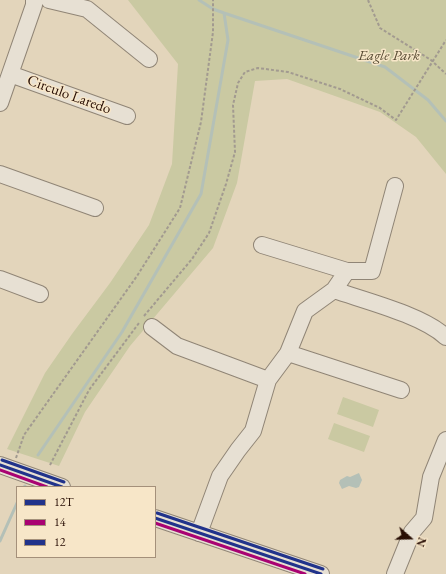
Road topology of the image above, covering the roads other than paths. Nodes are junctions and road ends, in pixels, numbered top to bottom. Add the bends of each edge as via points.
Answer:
1 (34, 0) edge
2 (49, 0) edge
3 (149, 59) dead end
4 (10, 74) junction
5 (0, 103) edge
6 (127, 116) dead end
7 (0, 174) edge
8 (395, 186) dead end
9 (95, 208) dead end
10 (262, 245) dead end
11 (347, 271) junction
12 (0, 279) edge
13 (334, 290) junction
14 (40, 294) dead end
15 (145, 322) road end
16 (446, 337) edge
17 (288, 353) junction
18 (268, 380) junction
19 (401, 390) dead end
20 (446, 440) edge
21 (6, 467) edge
22 (59, 486) edge
23 (156, 518) edge
24 (199, 533) junction
25 (321, 574) edge
26 (395, 574) edge

1 - 4 street
2 - 3 street via 86,9
4 - 5 street
4 - 6 street, Circulo Laredo
7 - 9 street
8 - 11 street via 372,271
10 - 11 street
11 - 13 street
12 - 14 street
13 - 16 street via 405,315
13 - 17 street via 305,311
15 - 18 street via 177,346
17 - 18 street
17 - 19 street
18 - 24 street via 253,431 220,476
20 - 26 street via 430,477 424,518 412,532
21 - 22 street
23 - 24 street
24 - 25 street

